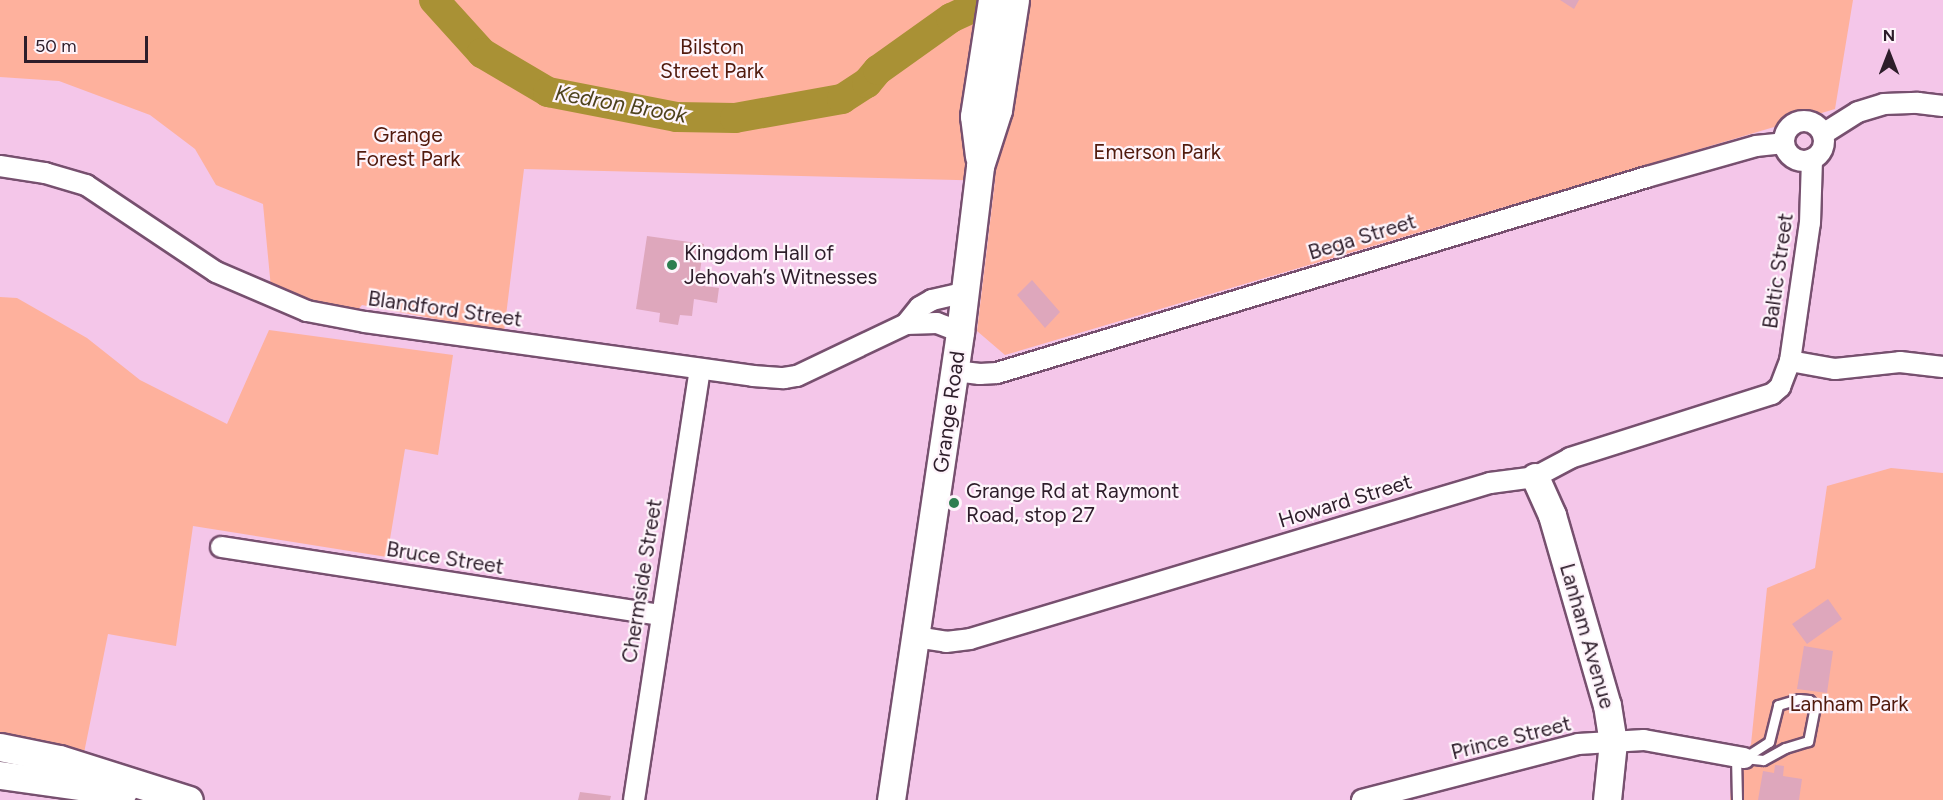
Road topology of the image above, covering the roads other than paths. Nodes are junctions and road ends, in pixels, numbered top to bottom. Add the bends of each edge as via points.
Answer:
1 (992, 0) edge
2 (1015, 0) edge
3 (992, 76) junction
4 (1943, 105) edge
5 (1823, 134) junction
6 (1784, 143) junction
7 (1812, 159) junction
8 (0, 166) edge
9 (966, 292) junction
10 (906, 324) junction
11 (960, 332) junction
12 (1790, 361) junction
13 (1943, 367) edge
14 (700, 369) junction
15 (955, 371) junction
16 (1780, 387) joint
17 (1535, 477) junction
18 (221, 547) dead end
19 (661, 615) junction
20 (916, 637) junction
21 (1613, 742) junction
22 (0, 747) edge
23 (1740, 757) junction
24 (0, 775) edge
25 (184, 800) edge
26 (189, 800) edge
27 (634, 800) edge
28 (891, 800) edge
29 (1362, 800) edge
30 (1607, 800) edge
31 (1737, 800) edge

1 - 3 main road
2 - 3 main road, Grange Road
3 - 9 main road, Grange Road via 974,116 980,166
4 - 5 street via 1884,104 1858,112
5 - 6 street via 1804,121 1789,128
5 - 7 street via 1824,144
6 - 7 street via 1794,158
6 - 15 street, Bega Street via 1756,146 1647,177 997,373
7 - 12 street, Baltic Street via 1810,223
8 - 14 street, Blandford Street via 86,185 216,272 307,311
9 - 10 street, Blandford Street via 932,300
9 - 11 main road, Grange Road
10 - 11 street, Blandford Street via 937,323
10 - 14 street, Blandford Street via 797,376 768,378
11 - 15 main road, Grange Road
12 - 13 street via 1834,369 1900,362
12 - 16 street, Baltic Street
14 - 19 street, Chermside Street
15 - 20 main road, Grange Road
16 - 17 street, Howard Street via 1772,394 1732,408 1570,458
17 - 20 street, Howard Street via 1490,483 970,639 946,642
17 - 21 main road, Lanham Avenue via 1552,515 1607,705
18 - 19 street, Bruce Street
19 - 27 street, Chermside Street
20 - 28 main road, Grange Road
21 - 23 street, Prince Street via 1644,740
21 - 29 street, Prince Street via 1566,747
21 - 30 main road, Lanham Avenue
22 - 26 main road via 59,759
23 - 23 lane via 1769,742 1778,705 1799,699 1813,702 1808,741 1763,760
23 - 31 lane
24 - 25 main road

